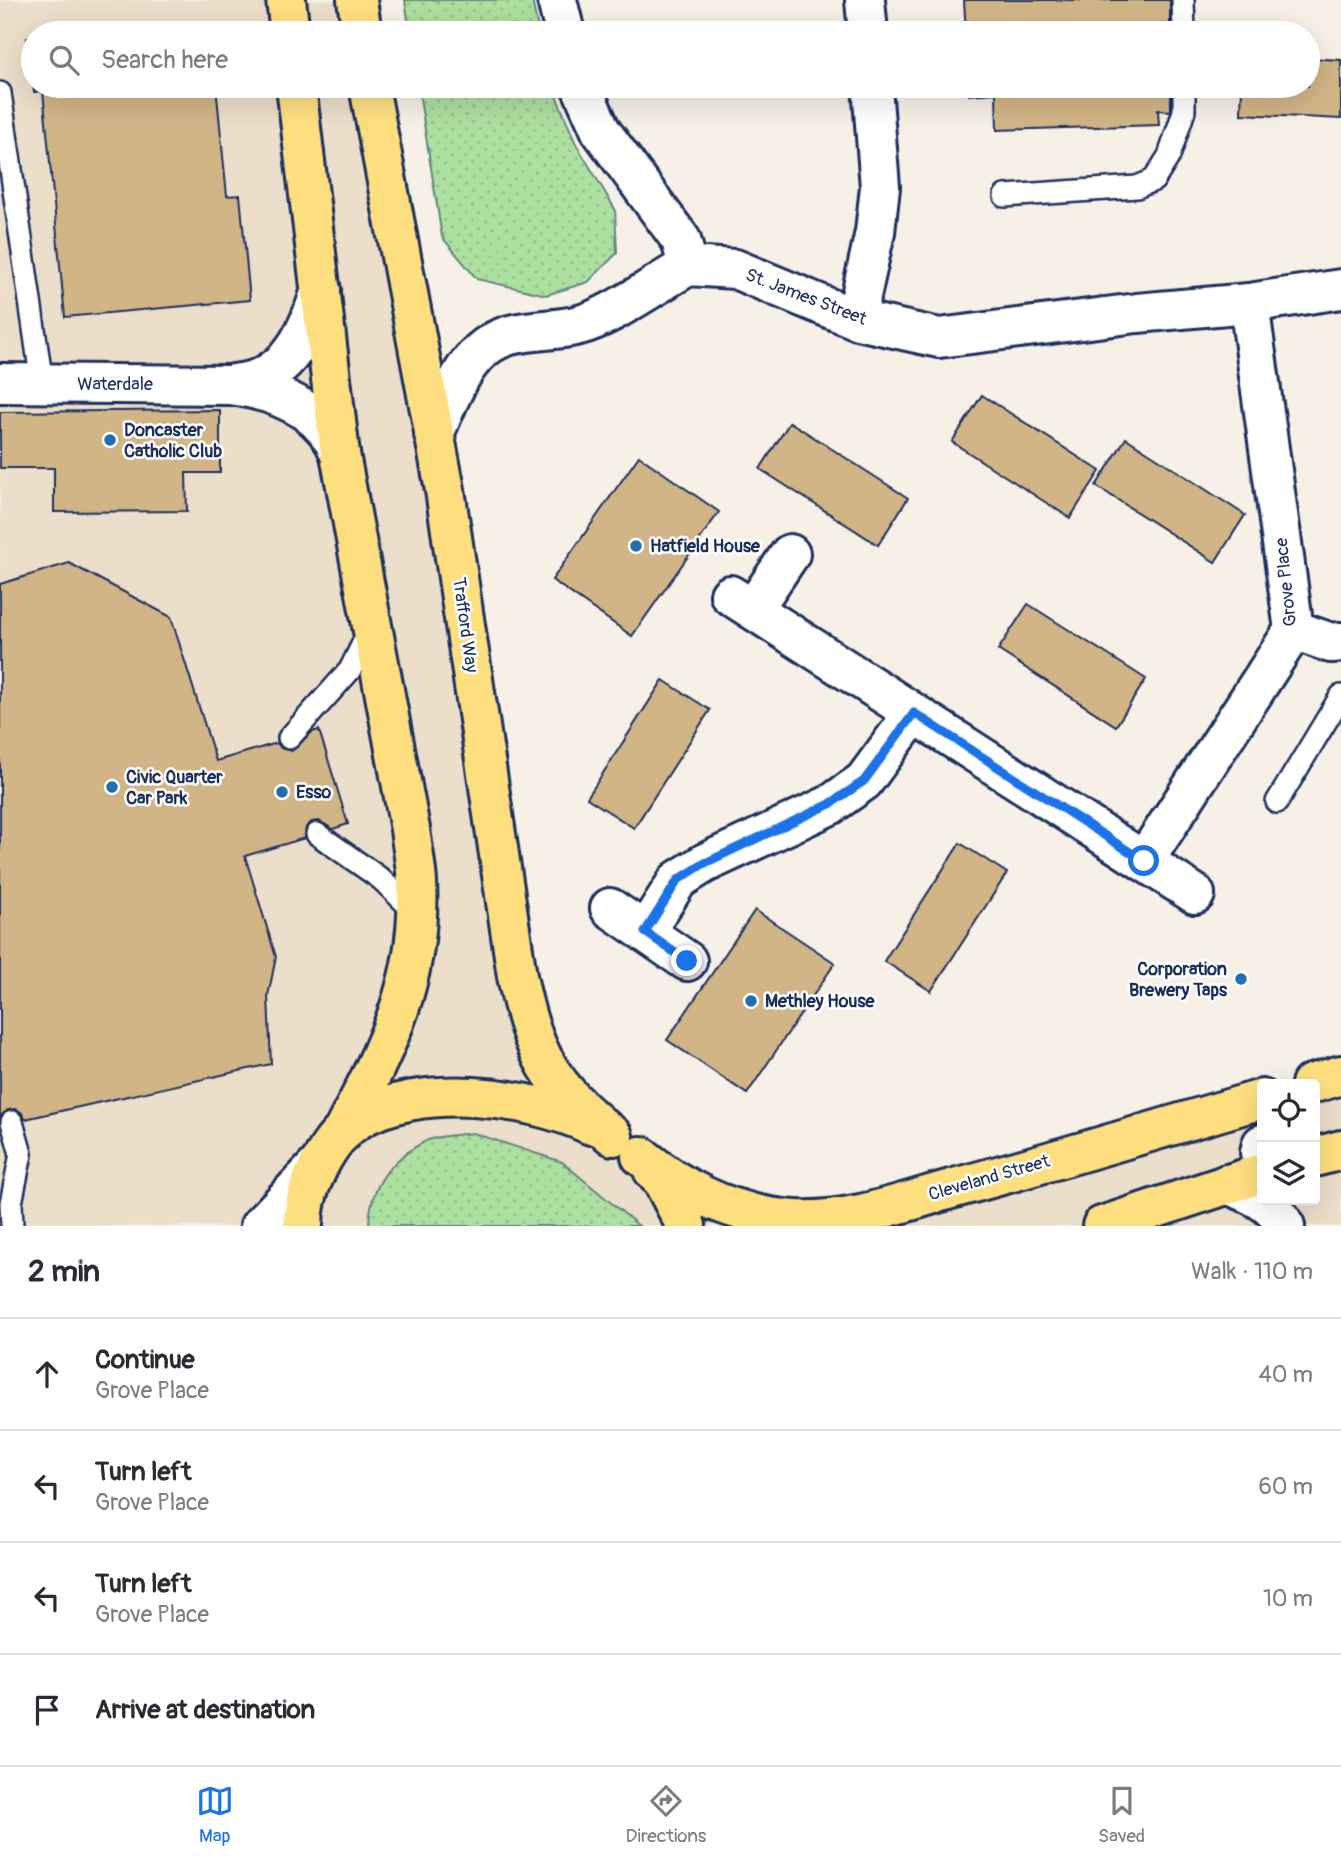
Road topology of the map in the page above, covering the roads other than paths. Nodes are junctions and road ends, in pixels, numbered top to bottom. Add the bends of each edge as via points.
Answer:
1 (286, 0) edge
2 (357, 0) edge
3 (557, 0) edge
4 (865, 0) edge
5 (1184, 0) edge
6 (289, 21) edge
7 (360, 21) edge
8 (562, 21) edge
9 (867, 21) edge
10 (1184, 21) edge
11 (0, 93) edge
12 (297, 98) edge
13 (371, 98) edge
14 (586, 98) edge
15 (873, 98) edge
16 (1184, 98) edge
17 (1005, 196) dead end
18 (688, 265) junction
19 (1341, 289) edge
20 (321, 290) junction
21 (1249, 303) junction
22 (856, 319) junction
23 (0, 383) edge
24 (42, 384) junction
25 (230, 385) junction
26 (434, 434) junction
27 (340, 454) junction
28 (790, 554) dead end
29 (372, 625) junction
30 (1294, 630) junction
31 (1338, 648) edge
32 (1341, 695) edge
33 (914, 713) junction
34 (289, 738) dead end
35 (1277, 802) dead end
36 (317, 834) dead end
37 (1144, 861) junction
38 (1195, 894) dead end
39 (610, 908) dead end
40 (416, 914) junction
41 (645, 932) junction
42 (687, 961) dead end
43 (1341, 1076) edge
44 (1320, 1082) edge
45 (1257, 1100) edge
46 (12, 1122) dead end
47 (342, 1133) junction
48 (627, 1146) junction
49 (1341, 1150) edge
50 (1320, 1156) edge
51 (319, 1164) junction
52 (1245, 1178) edge
53 (5, 1208) edge
54 (1281, 1215) edge
55 (12, 1226) edge
56 (260, 1226) edge
57 (303, 1226) edge
58 (686, 1226) edge
59 (1102, 1226) edge

1 - 6 highway
2 - 7 highway
3 - 8 street
4 - 9 street
5 - 10 lane
11 - 24 lane
12 - 20 highway
13 - 26 highway, Trafford Way
14 - 18 street via 601,131 681,240
15 - 22 street via 880,187
16 - 17 lane via 1169,156 1154,180 1138,187
18 - 22 street, St. James Street via 735,270
18 - 26 street via 580,325 508,336 484,347 461,375
19 - 21 street, St. James Street
20 - 25 street, Waterdale via 311,323 285,359 273,371
20 - 27 highway
21 - 22 street, St. James Street via 939,338
21 - 30 street, Grove Place
23 - 24 street, Waterdale
24 - 25 street, Waterdale
25 - 27 street, Waterdale via 268,392 298,405 336,442
26 - 48 highway, Trafford Way via 526,1018 548,1070 568,1095
27 - 29 highway
28 - 33 street via 741,602
29 - 34 lane via 350,670
29 - 40 highway via 410,829
30 - 31 street
30 - 37 street, Grove Place
32 - 35 lane
33 - 37 street
33 - 41 street via 864,781 830,804 678,880
36 - 40 lane via 381,879
37 - 38 street
39 - 41 street
40 - 47 highway via 414,952 402,1005
41 - 42 street
43 - 44 highway
45 - 48 highway, Cleveland Street via 998,1177 831,1219 796,1220 737,1209 686,1188
46 - 53 lane via 21,1154
47 - 48 highway via 364,1117 399,1103 467,1098 544,1106 578,1118
47 - 51 highway
48 - 58 highway via 663,1182
49 - 50 highway
51 - 56 street
51 - 57 highway via 306,1196
52 - 54 street
52 - 59 highway
53 - 55 lane

